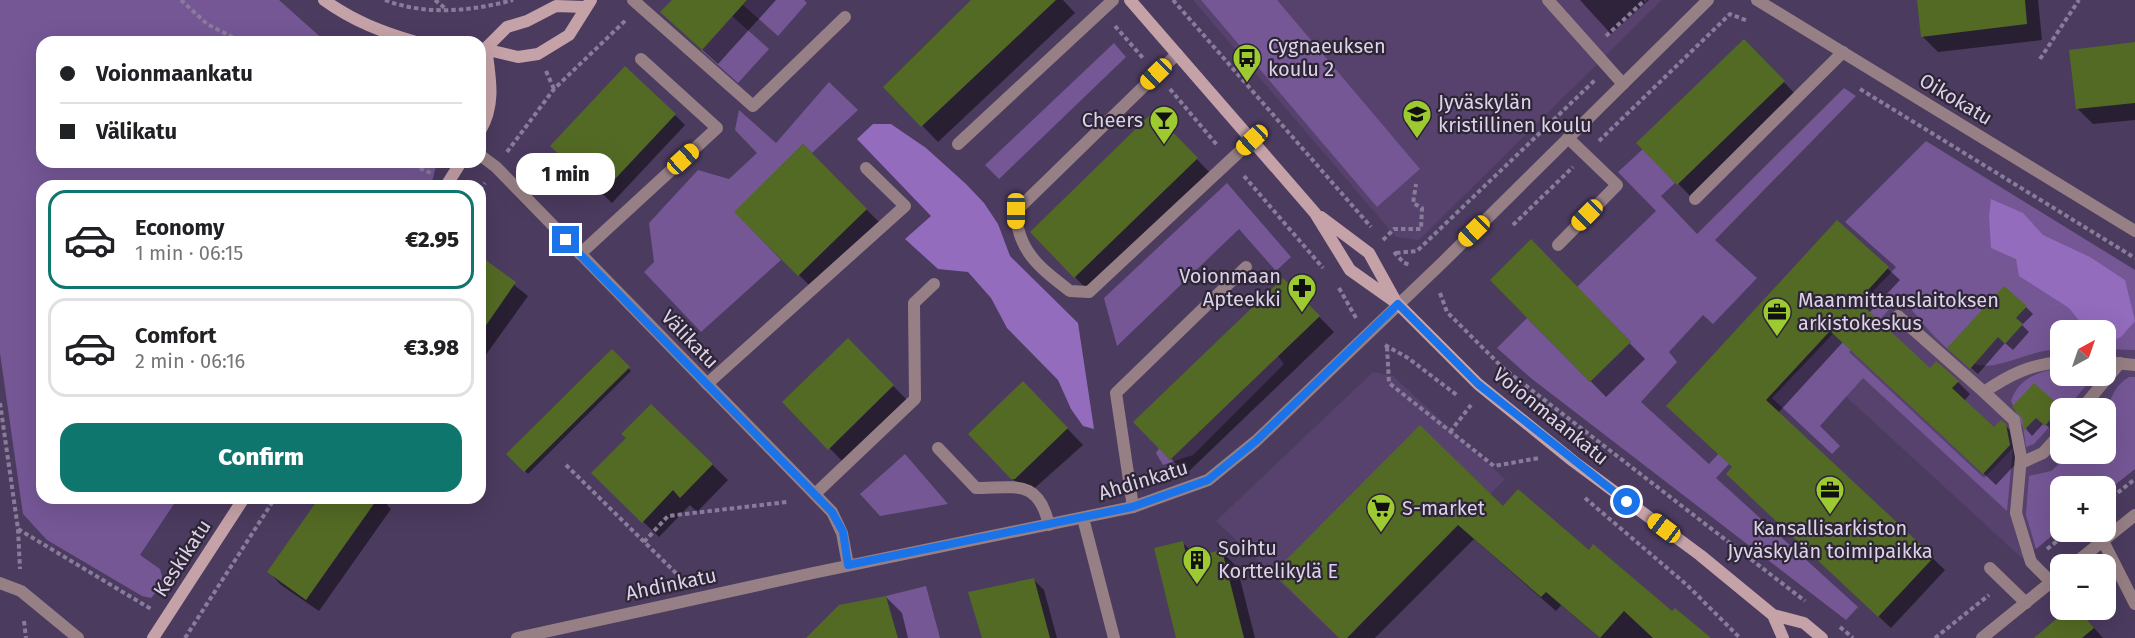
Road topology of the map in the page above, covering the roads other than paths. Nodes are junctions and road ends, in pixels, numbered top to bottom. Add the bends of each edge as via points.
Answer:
1 (324, 0) edge
2 (1113, 0) edge
3 (1130, 0) edge
4 (1548, 0) edge
5 (1708, 0) edge
6 (1757, 0) edge
7 (588, 3) edge
8 (636, 3) edge
9 (845, 17) dead end
10 (396, 36) edge
11 (486, 45) edge
12 (486, 49) edge
13 (1843, 52) junction
14 (1177, 54) junction
15 (641, 59) dead end
16 (486, 61) edge
17 (1623, 84) junction
18 (486, 119) edge
19 (1568, 138) junction
20 (1252, 140) junction
21 (958, 144) dead end
22 (486, 160) edge
23 (866, 168) dead end
24 (1695, 199) dead end
25 (1315, 213) junction
26 (2135, 231) edge
27 (1558, 245) dead end
28 (580, 254) junction
29 (1246, 267) dead end
30 (934, 284) dead end
31 (1398, 304) junction
32 (1898, 316) dead end
33 (2050, 363) edge
34 (2116, 363) edge
35 (2120, 363) junction
36 (2135, 365) edge
37 (707, 384) junction
38 (1984, 392) junction
39 (2090, 398) edge
40 (2050, 445) edge
41 (938, 448) dead end
42 (2021, 464) junction
43 (815, 494) junction
44 (240, 504) edge
45 (1132, 507) junction
46 (2135, 515) edge
47 (1083, 518) junction
48 (1049, 525) junction
49 (2116, 530) edge
50 (2102, 542) edge
51 (2104, 542) edge
52 (2087, 554) edge
53 (848, 565) junction
54 (1990, 568) dead end
55 (2050, 574) edge
56 (0, 583) edge
57 (2050, 583) edge
58 (2026, 603) junction
59 (2135, 604) edge
60 (1773, 615) junction
61 (78, 638) edge
62 (153, 638) edge
63 (517, 638) edge
64 (1114, 638) edge
65 (1783, 638) edge
66 (1822, 638) edge
67 (1982, 638) edge

1 - 10 main road via 346,16
2 - 21 street
3 - 14 main road, Voionmaankatu
4 - 17 street
5 - 17 street, Ahdinkatu
6 - 13 street, Oikokatu
7 - 11 main road via 556,6 507,27
7 - 12 main road via 569,35 538,54 518,57
8 - 9 street via 753,106
13 - 24 street
13 - 26 street, Oikokatu
14 - 20 main road, Voionmaankatu
14 - 20 street via 1016,211 1016,233 1031,257 1070,291 1089,292
15 - 28 street via 717,128
16 - 18 main road via 493,91
17 - 19 street, Ahdinkatu
19 - 27 street via 1617,185
19 - 31 street, Ahdinkatu
20 - 25 main road, Voionmaankatu
22 - 28 street, Välikatu
23 - 37 street via 904,206
25 - 31 main road, Voionmaankatu via 1350,270
25 - 31 main road, Voionmaankatu via 1369,253
28 - 37 street, Välikatu
29 - 45 street via 1116,393
30 - 43 street via 914,303 915,399
31 - 45 street, Ahdinkatu via 1231,464 1208,480
31 - 60 main road, Voionmaankatu via 1478,384
32 - 38 street
33 - 38 street via 2011,374
34 - 35 street
35 - 36 street
35 - 39 street
37 - 43 street, Välikatu
38 - 42 street via 2014,420
40 - 42 street
41 - 48 street via 976,488 1032,491 1044,504
42 - 55 street via 2016,513 2031,562
43 - 53 street, Välikatu via 832,512 843,532
44 - 62 main road, Keskikatu
45 - 47 street, Ahdinkatu
46 - 49 street
47 - 48 street, Ahdinkatu
47 - 64 street
48 - 53 street, Ahdinkatu
50 - 52 street
51 - 59 street
53 - 63 street, Ahdinkatu
54 - 58 street
56 - 61 street via 21,591
57 - 58 street
58 - 67 street
60 - 65 main road, Voionmaankatu
60 - 66 main road, Voionmaankatu via 1804,623

